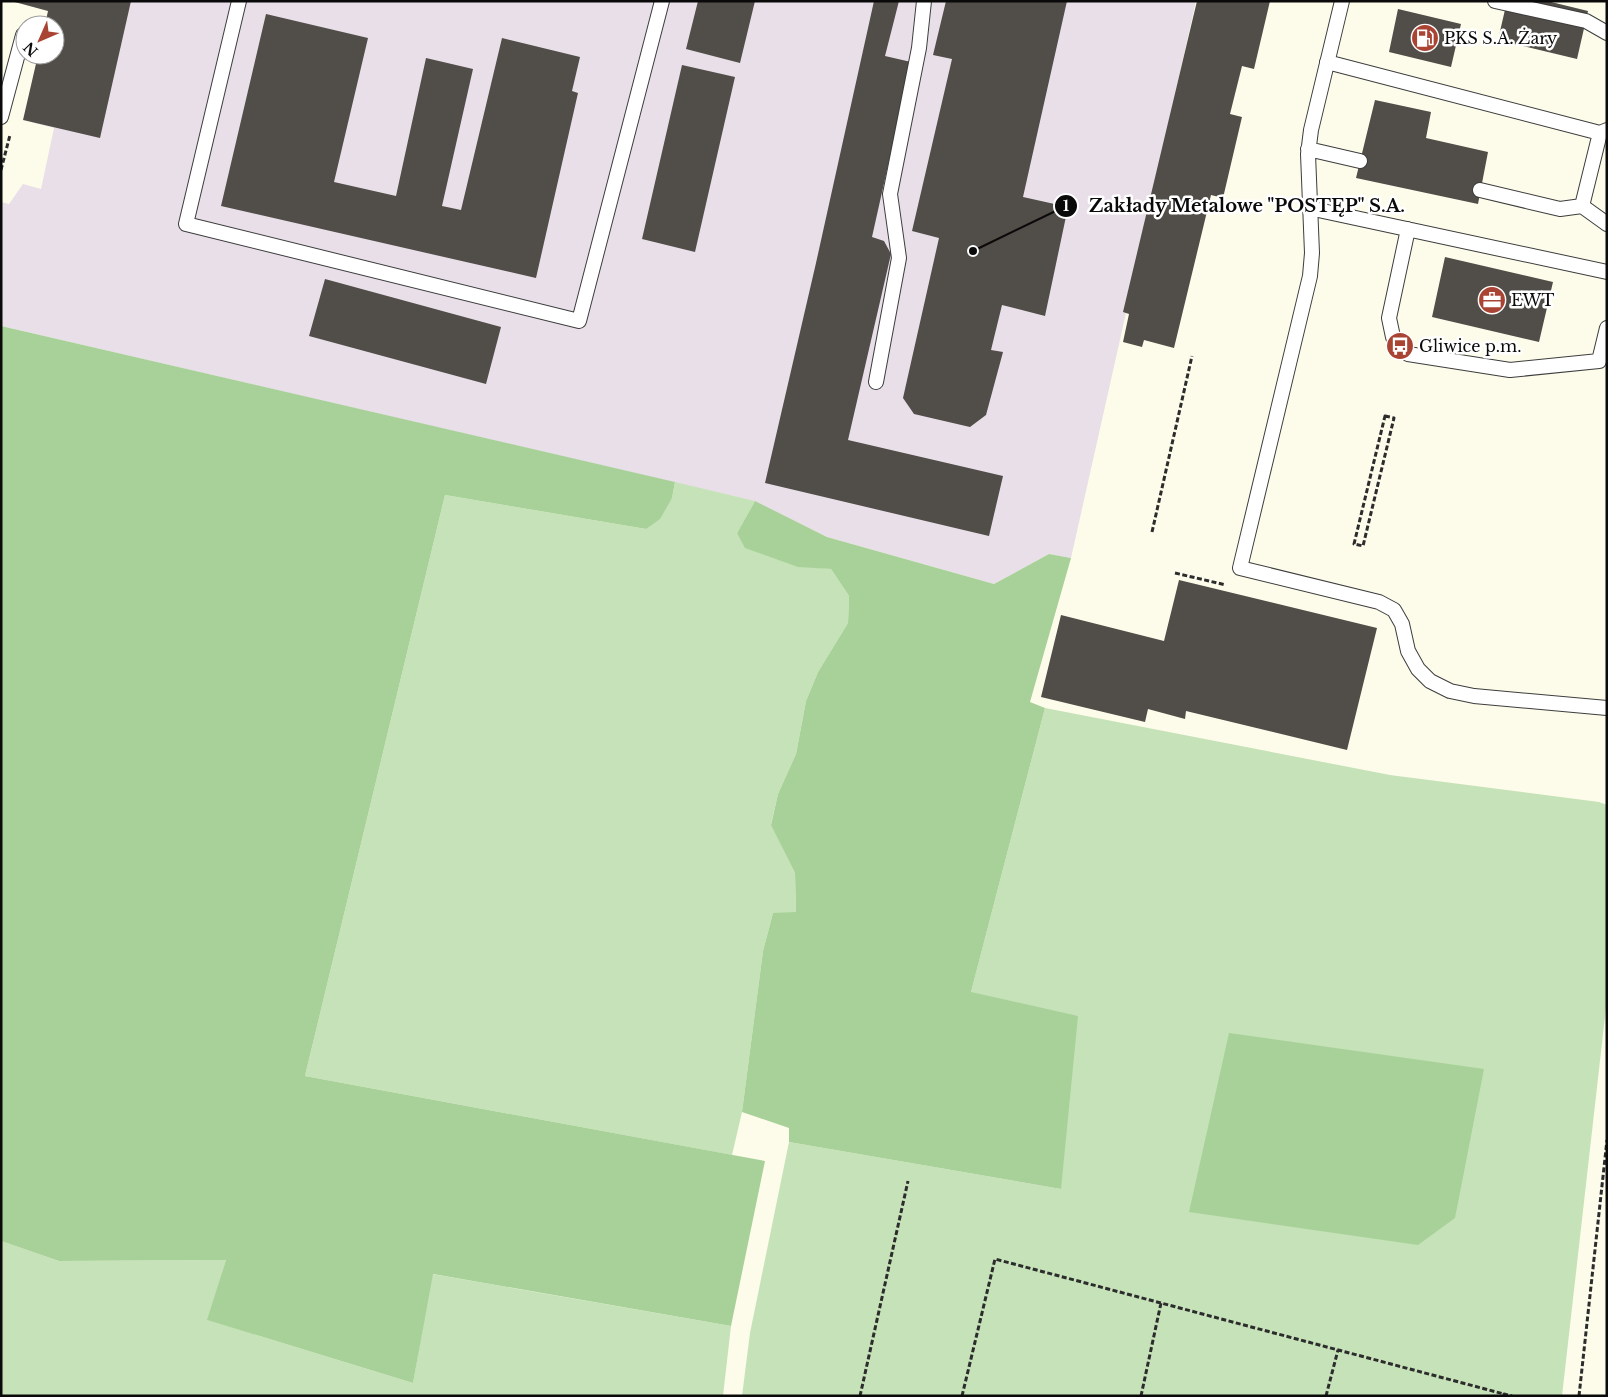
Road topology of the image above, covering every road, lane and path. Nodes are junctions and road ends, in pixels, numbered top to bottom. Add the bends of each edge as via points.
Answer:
1 (239, 1) edge
2 (662, 1) edge
3 (924, 1) edge
4 (1342, 1) edge
5 (1495, 1) edge
6 (1607, 33) edge
7 (1327, 62) junction
8 (15, 65) edge
9 (1, 117) edge
10 (1603, 132) edge
11 (1308, 149) junction
12 (1360, 161) dead end
13 (1480, 190) dead end
14 (1582, 206) junction
15 (1309, 208) junction
16 (1607, 224) edge
17 (1408, 229) junction
18 (1607, 272) edge
19 (1607, 328) edge
20 (1192, 356) dead end
21 (876, 382) dead end
22 (1394, 418) joint
23 (1152, 532) dead end
24 (1607, 708) edge
25 (1607, 1140) edge
26 (908, 1181) dead end
27 (1161, 1303) junction
28 (1338, 1350) junction
29 (1504, 1395) edge
30 (860, 1396) edge
31 (962, 1396) edge
32 (1141, 1396) edge
33 (1326, 1396) edge
34 (1512, 1396) edge
35 (1579, 1396) edge

1 - 2 lane via 186,224 579,321
3 - 21 lane via 919,48 890,194 899,258
4 - 7 lane
5 - 6 lane via 1586,21
7 - 10 lane
7 - 11 lane
8 - 9 lane
10 - 14 lane
11 - 12 lane
11 - 15 lane
13 - 14 lane via 1560,209
14 - 16 lane
15 - 17 lane
15 - 24 lane via 1310,276 1240,568 1378,602 1394,610 1418,670 1430,681 1450,691
17 - 18 lane
17 - 19 lane via 1389,318 1394,337 1408,354 1510,370 1599,361
20 - 23 path
22 - 22 path via 1363,546 1354,544 1385,416
25 - 35 path
26 - 30 path
27 - 28 path
27 - 31 path via 995,1259
27 - 32 path
28 - 29 path
28 - 33 path
29 - 34 path

